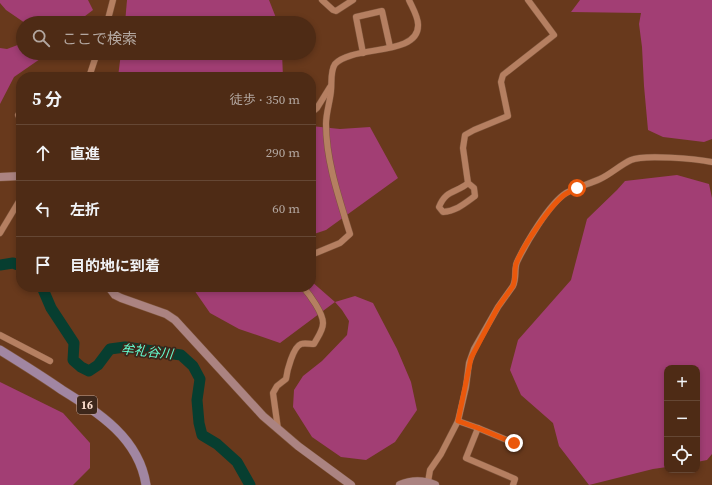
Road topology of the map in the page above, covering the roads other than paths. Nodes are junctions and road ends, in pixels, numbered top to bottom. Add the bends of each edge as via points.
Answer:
1 (113, 0) edge
2 (322, 0) edge
3 (353, 0) edge
4 (409, 0) edge
5 (528, 0) edge
6 (109, 16) edge
7 (390, 47) junction
8 (364, 53) junction
9 (95, 60) edge
10 (91, 72) edge
11 (332, 84) junction
12 (316, 109) edge
13 (712, 162) edge
14 (16, 176) edge
15 (0, 177) edge
16 (468, 183) junction
17 (16, 206) edge
18 (0, 233) edge
19 (316, 253) edge
20 (112, 292) edge
21 (307, 292) edge
22 (0, 335) edge
23 (0, 350) edge
24 (50, 361) dead end
25 (458, 421) junction
26 (478, 428) junction
27 (278, 429) junction
28 (514, 443) dead end
29 (432, 484) edge
30 (146, 485) edge
31 (351, 485) edge
32 (400, 485) edge
33 (513, 485) edge

1 - 6 street
2 - 3 street via 336,11
4 - 7 street via 419,24 417,32 413,39
5 - 16 street via 554,35 503,75 501,82 508,116 465,135 463,148
7 - 8 street
7 - 8 street via 382,11 356,17
8 - 11 street via 342,59 335,65 332,71
9 - 10 street
11 - 12 street
11 - 19 street via 326,123 328,154 350,234 340,243
13 - 25 street via 699,159 643,157 632,160 601,179 565,194 555,204 521,254 516,266 515,282 474,349
14 - 15 street
16 - 16 street via 474,188 474,196 464,205 443,212 439,207 441,200
17 - 18 street
20 - 27 street via 175,320 258,411
21 - 27 street via 315,302 323,323 314,344 301,344 296,348 286,379 273,393
22 - 24 street
23 - 30 main road, 16 via 90,407 117,429 133,449
25 - 26 street
25 - 29 street via 430,470
26 - 28 street
26 - 33 street via 466,458 515,479
27 - 31 street
29 - 32 street via 415,481

